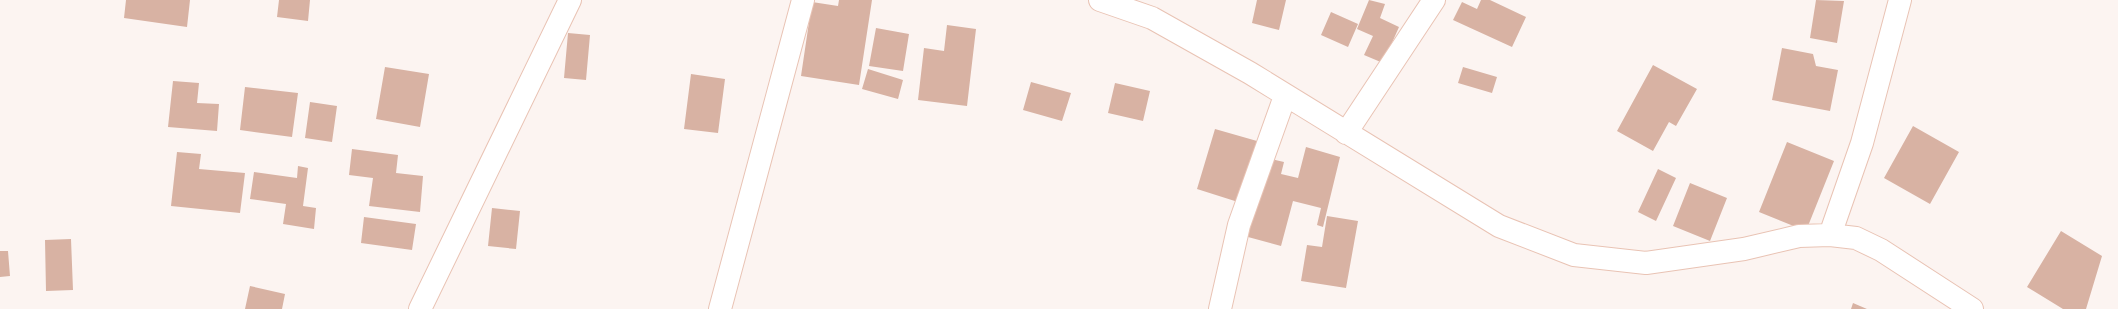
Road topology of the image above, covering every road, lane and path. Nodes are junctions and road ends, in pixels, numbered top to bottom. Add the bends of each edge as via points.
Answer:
1 (570, 0) edge
2 (802, 0) edge
3 (1100, 0) edge
4 (1434, 0) edge
5 (1900, 0) edge
6 (1285, 96) junction
7 (1346, 133) junction
8 (1830, 235) junction
9 (420, 309) edge
10 (720, 309) edge
11 (1220, 309) edge
12 (1972, 309) edge

1 - 9 street
2 - 10 street
3 - 6 street via 1152,18
4 - 7 street
5 - 8 street via 1862,143
6 - 7 street
6 - 11 street via 1239,225
7 - 8 street via 1499,226 1574,255 1646,262 1744,249 1799,236
8 - 12 street via 1856,238 1881,250

